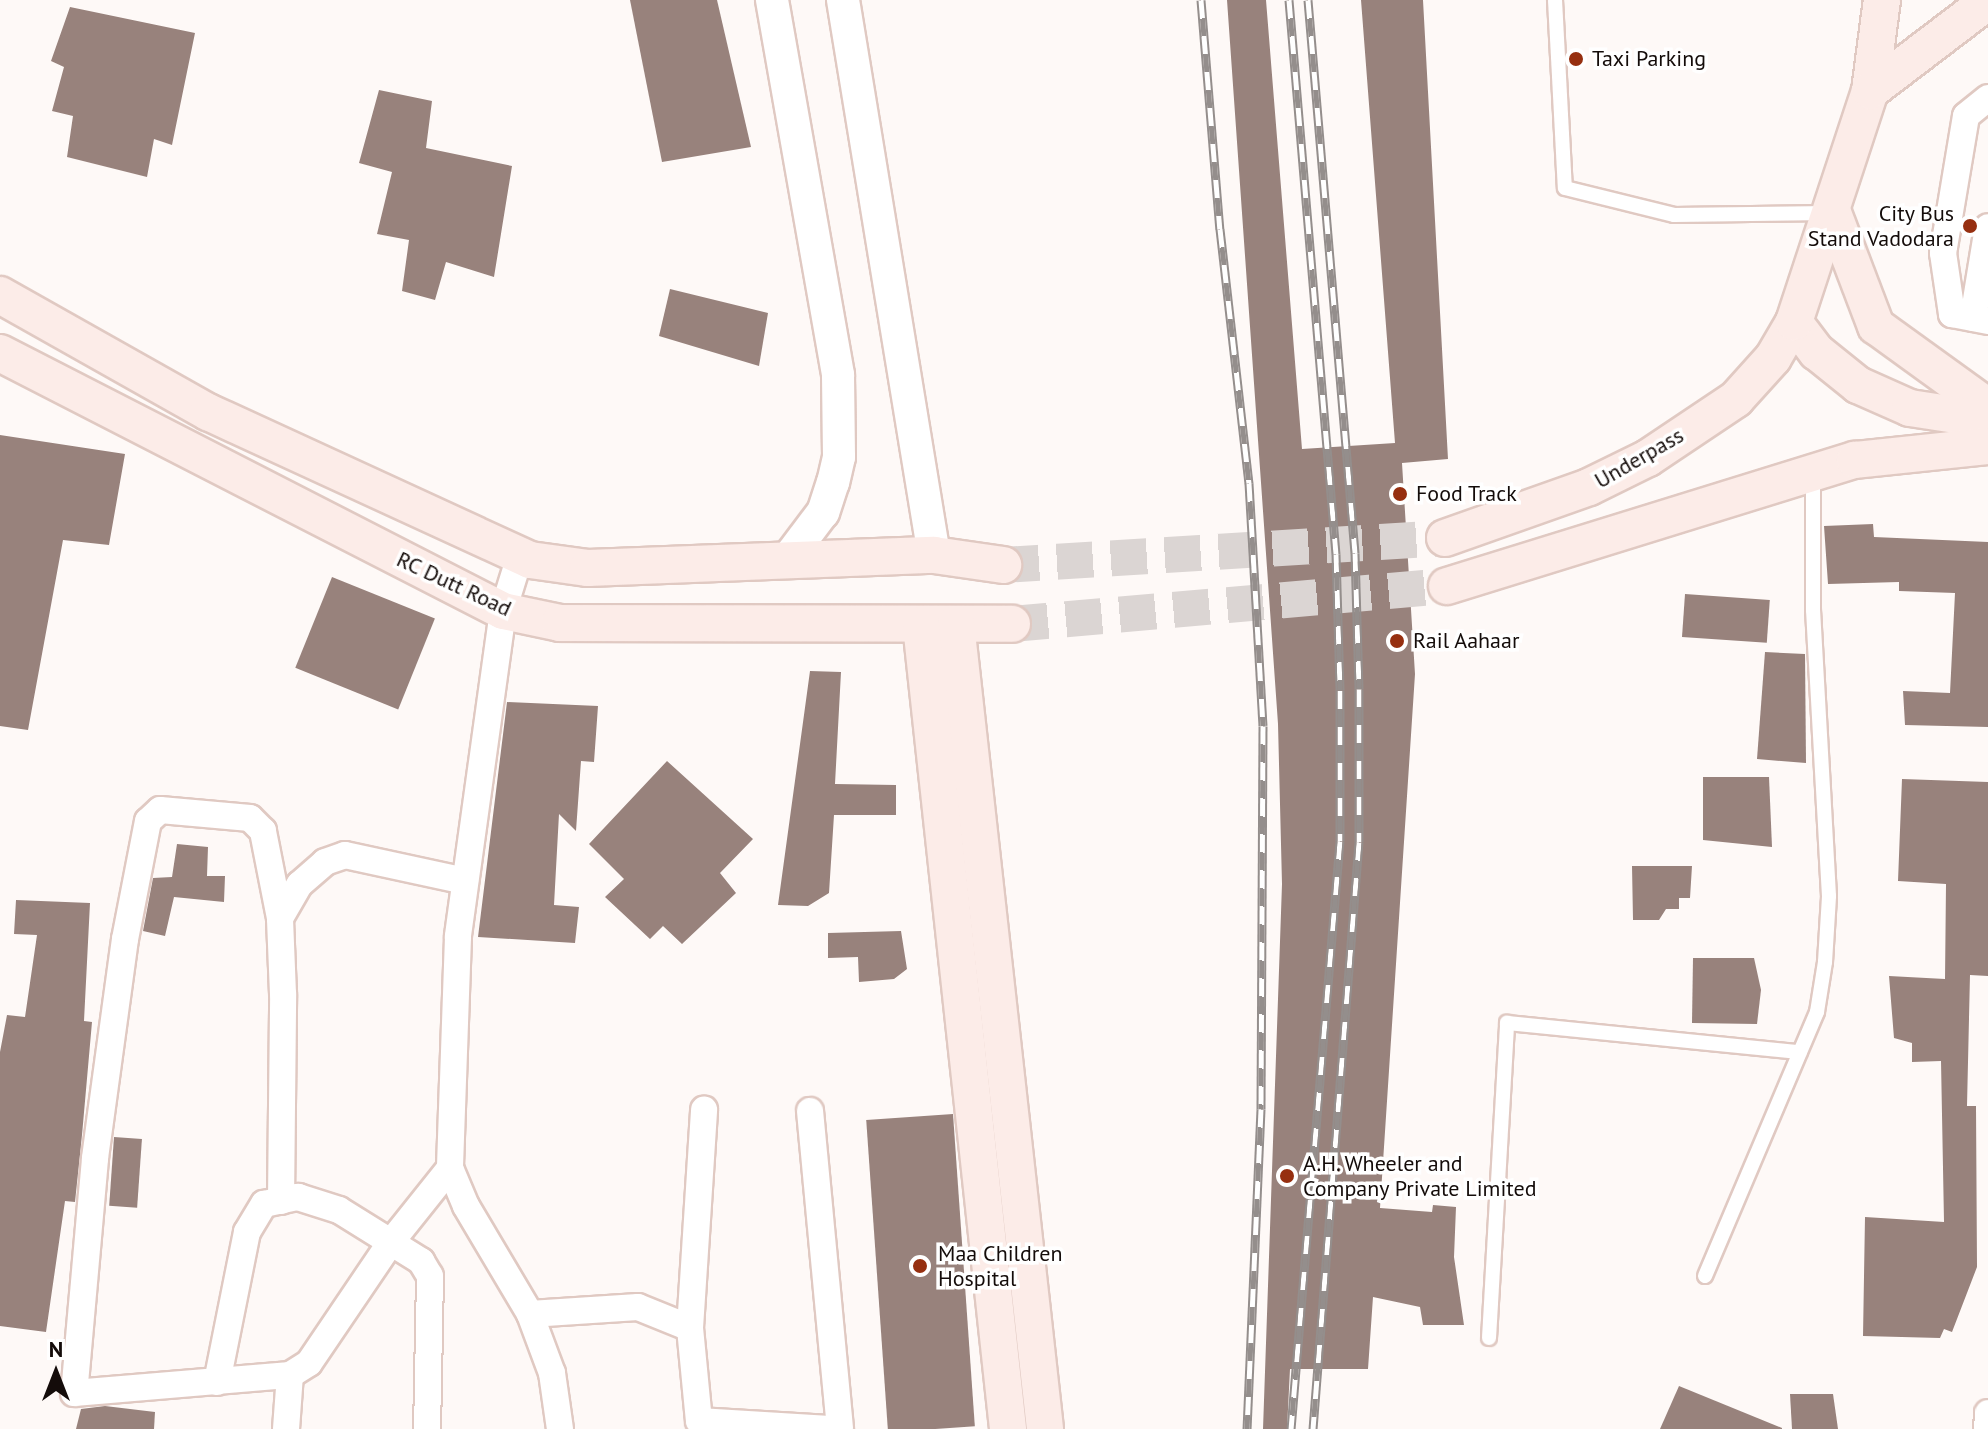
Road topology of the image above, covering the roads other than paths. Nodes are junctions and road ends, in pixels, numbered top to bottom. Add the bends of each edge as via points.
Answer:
1 (772, 0) edge
2 (843, 0) edge
3 (1555, 0) edge
4 (1882, 0) edge
5 (1988, 1) edge
6 (1870, 91) junction
7 (1988, 98) edge
8 (1833, 213) junction
9 (1988, 227) edge
10 (0, 295) edge
11 (1980, 320) edge
12 (1794, 322) junction
13 (0, 353) edge
14 (1988, 407) edge
15 (1988, 420) edge
16 (1988, 446) edge
17 (1813, 474) junction
18 (1445, 538) tunnel mouth
19 (934, 555) junction
20 (520, 556) junction
21 (787, 560) junction
22 (1003, 565) tunnel mouth
23 (1447, 586) tunnel mouth
24 (503, 611) junction
25 (938, 624) junction
26 (1012, 624) tunnel mouth
27 (465, 881) junction
28 (280, 918) junction
29 (1001, 1002) junction
30 (963, 1007) junction
31 (1800, 1052) junction
32 (704, 1109) dead end
33 (810, 1111) dead end
34 (450, 1168) junction
35 (281, 1201) junction
36 (391, 1242) junction
37 (1705, 1276) dead end
38 (530, 1314) junction
39 (690, 1328) junction
40 (1489, 1338) dead end
41 (290, 1375) junction
42 (217, 1382) junction
43 (1988, 1413) edge
44 (286, 1429) edge
45 (427, 1429) edge
46 (560, 1429) edge
47 (829, 1429) edge
48 (840, 1429) edge
49 (1008, 1429) edge
50 (1045, 1429) edge
51 (1987, 1429) edge

1 - 21 street via 838,375 839,457 833,482 823,512
2 - 19 street
3 - 8 lane via 1565,188 1674,215
4 - 6 main road, Underpass
5 - 6 main road
6 - 8 main road, Underpass
7 - 11 street via 1966,116 1943,253 1952,314
8 - 12 main road, Underpass
8 - 14 main road via 1876,326
9 - 11 street
10 - 20 main road via 208,412
12 - 15 main road via 1817,352 1858,385 1910,408
12 - 18 main road, Underpass via 1773,358 1736,399 1648,458 1589,487
13 - 24 main road, RC Dutt Road
16 - 17 main road via 1855,460
17 - 23 main road
17 - 31 lane via 1813,610 1829,896 1817,1012
19 - 21 main road
19 - 22 main road
20 - 21 main road via 588,568
20 - 24 street
24 - 25 main road, RC Dutt Road via 560,623
24 - 27 street
25 - 26 main road
25 - 29 main road
25 - 30 main road
27 - 28 street via 345,855 325,862 300,884
27 - 34 street via 458,937
28 - 35 street
28 - 42 street via 263,831 250,818 160,810 148,821 125,939 95,1159 74,1393
29 - 30 main road
29 - 50 main road
30 - 49 main road
31 - 37 lane
31 - 40 lane via 1507,1023
32 - 39 street
33 - 48 street
34 - 36 street
34 - 38 street via 466,1206
35 - 36 street via 298,1197 339,1210
35 - 42 street via 264,1204 247,1232
36 - 41 street via 309,1363
36 - 45 street via 421,1261 430,1276
38 - 39 street via 638,1307
38 - 46 street via 552,1373
39 - 47 street via 699,1421
41 - 42 street
41 - 44 street
43 - 51 street

